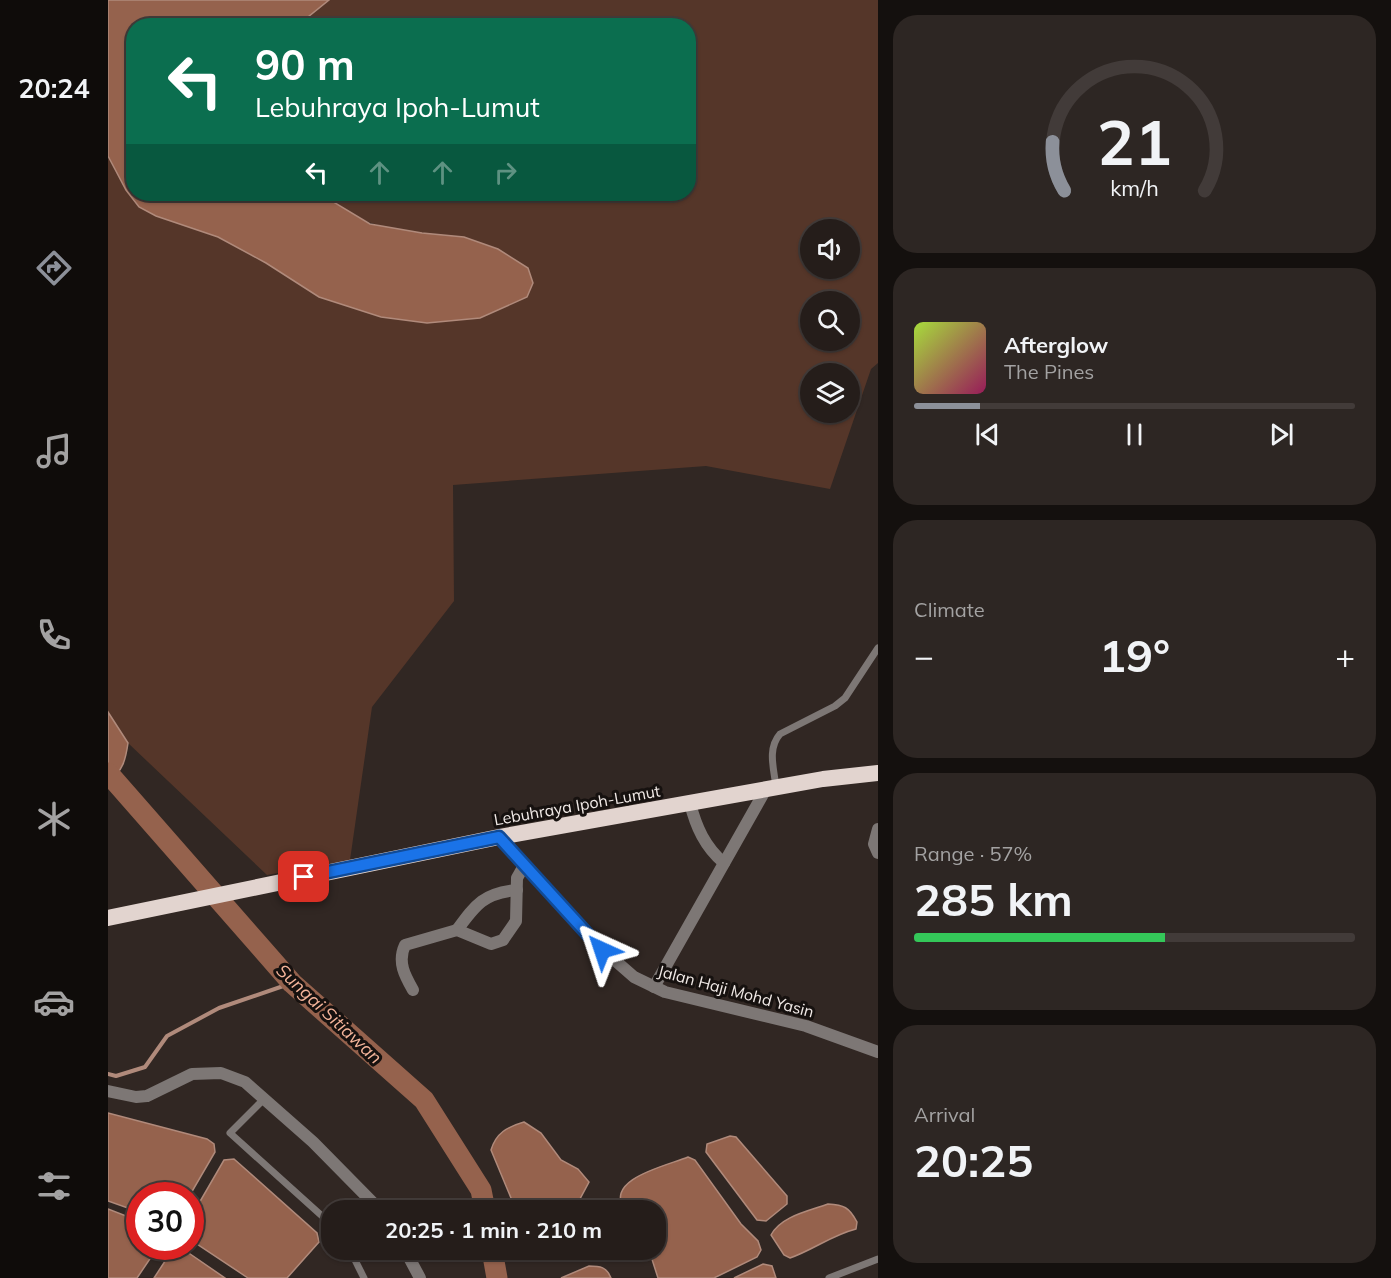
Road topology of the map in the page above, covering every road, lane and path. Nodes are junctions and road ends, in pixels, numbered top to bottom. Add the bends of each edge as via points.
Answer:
1 (878, 648) edge
2 (878, 773) edge
3 (771, 788) junction
4 (690, 803) junction
5 (878, 829) edge
6 (499, 837) junction
7 (878, 853) edge
8 (525, 864) junction
9 (724, 864) junction
10 (517, 890) junction
11 (108, 918) edge
12 (457, 930) junction
13 (654, 987) junction
14 (413, 990) dead end
15 (878, 1052) edge
16 (108, 1091) edge
17 (265, 1098) junction
18 (371, 1200) edge
19 (321, 1215) edge
20 (878, 1259) edge
21 (355, 1260) edge
22 (410, 1260) edge
23 (364, 1278) edge
24 (420, 1278) edge
25 (829, 1278) edge

1 - 3 lane via 845,698 775,740
2 - 3 highway, Lebuhraya Ipoh-Lumut
3 - 4 highway, Lebuhraya Ipoh-Lumut
3 - 9 street
4 - 6 highway, Lebuhraya Ipoh-Lumut
4 - 9 street via 701,835
5 - 7 street via 874,844
6 - 8 street, Jalan Haji Mohd Yasin
6 - 11 highway, Lebuhraya Ipoh-Lumut
8 - 10 street via 517,878
8 - 13 street, Jalan Haji Mohd Yasin via 602,950
9 - 13 street
10 - 12 street via 484,898
10 - 12 street via 516,921 503,940 491,944
12 - 14 street via 405,945 402,972
13 - 15 street, Jalan Haji Mohd Yasin via 806,1026
16 - 17 street via 147,1096 192,1074 221,1073 245,1082
17 - 18 street
17 - 19 lane via 230,1133
20 - 25 lane
21 - 23 lane
22 - 24 street

